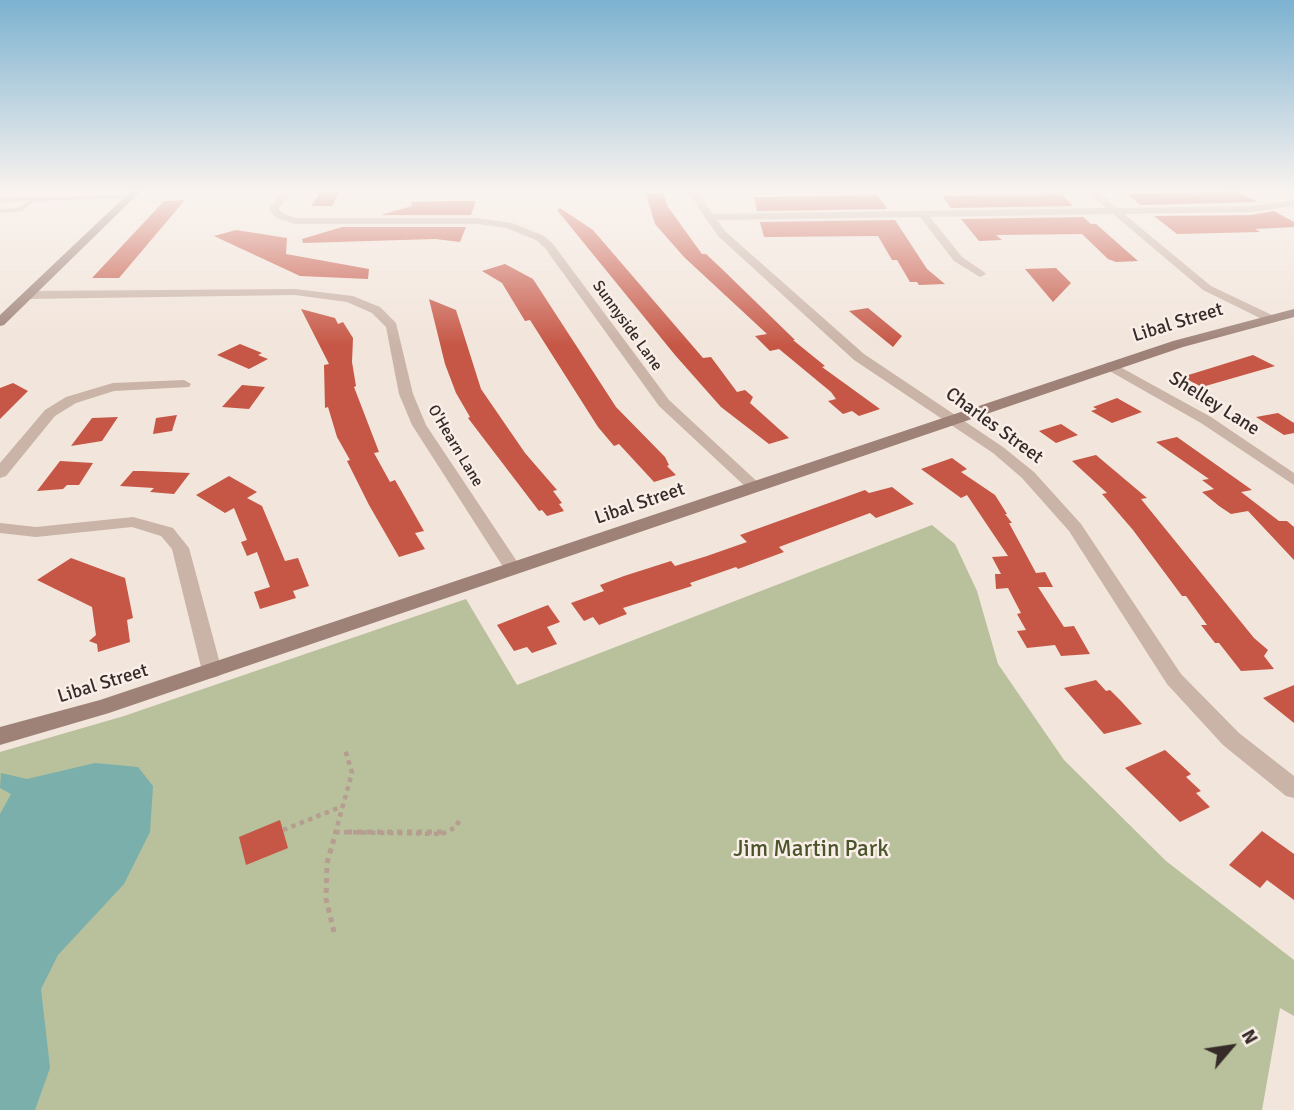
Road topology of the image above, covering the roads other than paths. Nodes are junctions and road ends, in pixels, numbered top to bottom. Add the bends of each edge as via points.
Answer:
1 (82, 243) edge
2 (546, 243) edge
3 (733, 243) edge
4 (945, 243) edge
5 (1154, 243) edge
6 (979, 274) dead end
7 (27, 295) junction
8 (6, 313) edge
9 (1294, 313) edge
10 (1270, 319) junction
11 (0, 322) edge
12 (1111, 366) junction
13 (184, 384) dead end
14 (953, 420) junction
15 (0, 473) edge
16 (1294, 480) edge
17 (755, 487) junction
18 (0, 528) edge
19 (513, 569) junction
20 (212, 671) junction
21 (0, 736) edge
22 (1294, 789) edge

1 - 7 street
2 - 17 street, Sunnyside Lane via 664,403
3 - 14 street, Charles Street via 859,357
4 - 6 street
5 - 10 street via 1207,288
7 - 8 street
7 - 19 street, O'Hearn Lane via 295,292 333,295 376,310 392,326 406,394 419,425
8 - 11 street
9 - 10 street, Libal Street
10 - 12 street, Libal Street
12 - 14 street, Libal Street
12 - 16 street, Shelley Lane via 1206,420
13 - 15 street via 113,387 71,400 50,412
14 - 17 street, Libal Street
14 - 22 street, Charles Street via 998,450 1051,498 1183,689 1231,739
17 - 19 street, Libal Street
18 - 20 street via 36,532 133,522 167,532 180,548
19 - 20 street, Libal Street
20 - 21 street, Libal Street

